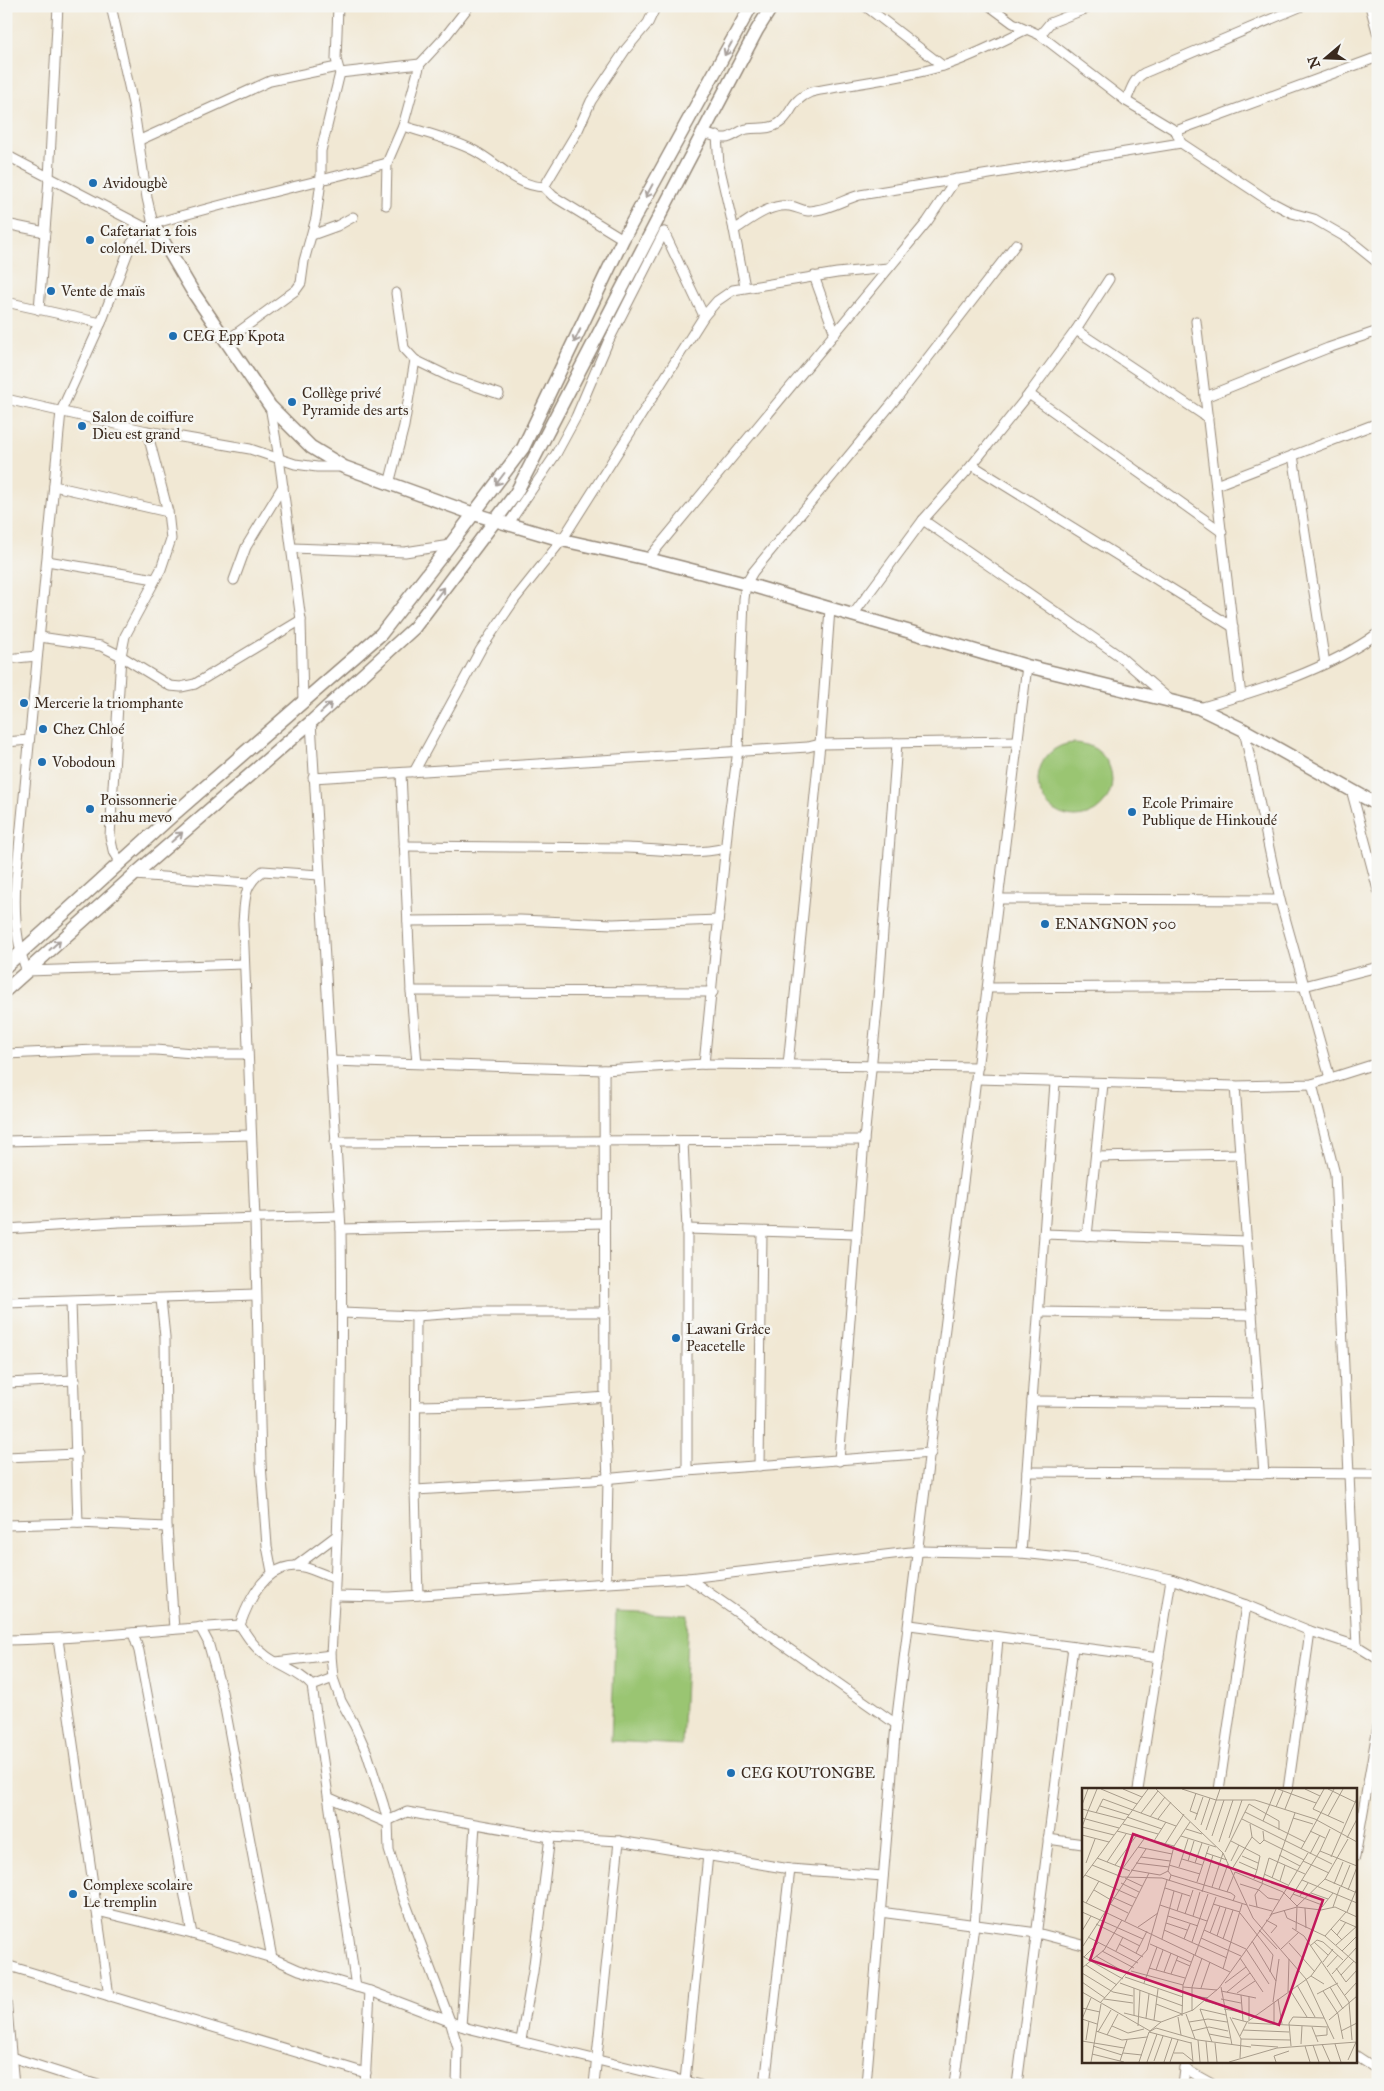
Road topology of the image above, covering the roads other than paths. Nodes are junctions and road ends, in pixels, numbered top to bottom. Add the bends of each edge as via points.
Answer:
1 (58, 6) edge
2 (111, 6) edge
3 (338, 6) edge
4 (469, 6) edge
5 (656, 6) edge
6 (752, 6) edge
7 (772, 6) edge
8 (865, 6) edge
9 (1093, 6) edge
10 (1302, 6) edge
11 (1370, 6) edge
12 (993, 8) edge
13 (1027, 29) junction
14 (1040, 36) junction
15 (1378, 36) edge
16 (1378, 57) edge
17 (420, 64) junction
18 (943, 66) junction
19 (339, 70) junction
20 (1126, 101) junction
21 (403, 126) junction
22 (1176, 131) junction
23 (702, 133) junction
24 (717, 136) junction
25 (140, 140) junction
26 (1181, 143) junction
27 (6, 155) edge
28 (387, 163) junction
29 (49, 178) junction
30 (956, 179) junction
31 (321, 181) junction
32 (544, 187) junction
33 (386, 205) dead end
34 (352, 217) dead end
35 (6, 224) edge
36 (150, 226) junction
37 (734, 230) junction
38 (45, 232) junction
39 (312, 235) junction
40 (623, 239) junction
41 (1016, 244) dead end
42 (1378, 263) edge
43 (888, 268) junction
44 (814, 276) junction
45 (1109, 279) dead end
46 (745, 287) junction
47 (396, 293) dead end
48 (6, 302) edge
49 (39, 310) junction
50 (704, 316) junction
51 (1196, 321) dead end
52 (101, 324) junction
53 (1076, 330) junction
54 (1378, 331) edge
55 (835, 334) junction
56 (226, 342) junction
57 (415, 360) junction
58 (498, 394) dead end
59 (1030, 394) junction
60 (1205, 397) junction
61 (6, 399) edge
62 (270, 406) junction
63 (62, 411) junction
64 (1208, 418) junction
65 (1378, 423) edge
66 (147, 431) junction
67 (1293, 455) junction
68 (279, 458) junction
69 (972, 465) junction
70 (344, 467) junction
71 (389, 484) junction
72 (1216, 485) junction
73 (54, 486) junction
74 (283, 486) junction
75 (168, 512) junction
76 (474, 514) junction
77 (496, 519) junction
78 (923, 520) junction
79 (509, 523) junction
80 (1222, 532) junction
81 (562, 540) junction
82 (450, 546) junction
83 (292, 548) junction
84 (648, 558) junction
85 (47, 561) junction
86 (155, 580) junction
87 (234, 580) dead end
88 (746, 584) junction
89 (830, 609) junction
90 (852, 616) junction
91 (301, 620) junction
92 (1233, 627) junction
93 (1378, 633) edge
94 (40, 638) junction
95 (37, 656) junction
96 (121, 656) junction
97 (6, 659) edge
98 (1325, 664) junction
99 (1027, 666) junction
100 (1241, 696) junction
101 (1171, 700) junction
102 (302, 702) junction
103 (1200, 708) junction
104 (310, 722) junction
105 (1244, 730) junction
106 (30, 740) junction
107 (1018, 741) junction
108 (6, 742) edge
109 (897, 743) junction
110 (820, 744) junction
111 (738, 750) junction
112 (414, 772) junction
113 (401, 773) junction
114 (313, 778) junction
115 (1351, 789) junction
116 (1378, 805) edge
117 (404, 846) junction
118 (725, 848) junction
119 (121, 863) junction
120 (134, 875) junction
121 (319, 875) junction
122 (249, 883) junction
123 (1378, 890) edge
124 (999, 899) junction
125 (1280, 900) junction
126 (718, 920) junction
127 (408, 921) junction
128 (20, 954) junction
129 (244, 964) junction
130 (6, 966) edge
131 (1378, 967) edge
132 (27, 971) junction
133 (1304, 986) junction
134 (988, 988) junction
135 (6, 990) edge
136 (411, 991) junction
137 (713, 992) junction
138 (6, 1054) edge
139 (247, 1054) junction
140 (331, 1061) junction
141 (417, 1063) junction
142 (1378, 1063) edge
143 (704, 1064) junction
144 (788, 1065) junction
145 (872, 1067) junction
146 (978, 1068) junction
147 (604, 1070) junction
148 (1330, 1078) junction
149 (977, 1079) junction
150 (1055, 1083) junction
151 (1103, 1084) junction
152 (1312, 1084) junction
153 (1235, 1086) junction
154 (251, 1134) junction
155 (683, 1140) junction
156 (864, 1140) junction
157 (6, 1141) edge
158 (605, 1141) junction
159 (335, 1142) junction
160 (1240, 1154) junction
161 (1096, 1156) junction
162 (339, 1216) junction
163 (255, 1220) junction
164 (604, 1223) junction
165 (341, 1229) junction
166 (687, 1229) junction
167 (6, 1230) edge
168 (762, 1232) junction
169 (857, 1234) junction
170 (1044, 1234) junction
171 (1087, 1236) junction
172 (1246, 1241) junction
173 (256, 1295) junction
174 (161, 1299) junction
175 (71, 1302) junction
176 (6, 1303) edge
177 (605, 1312) junction
178 (1039, 1312) junction
179 (342, 1313) junction
180 (1252, 1315) junction
181 (416, 1316) junction
182 (75, 1380) junction
183 (6, 1384) edge
184 (606, 1396) junction
185 (1032, 1400) junction
186 (1258, 1403) junction
187 (416, 1406) junction
188 (931, 1453) junction
189 (77, 1454) junction
190 (6, 1457) edge
191 (839, 1461) junction
192 (759, 1466) junction
193 (686, 1471) junction
194 (1027, 1472) junction
195 (1264, 1474) junction
196 (1349, 1474) junction
197 (1378, 1474) edge
198 (608, 1479) junction
199 (415, 1490) junction
200 (78, 1523) junction
201 (6, 1525) edge
202 (167, 1527) junction
203 (336, 1536) junction
204 (919, 1552) junction
205 (1021, 1553) junction
206 (296, 1566) junction
207 (272, 1572) junction
208 (334, 1578) junction
209 (688, 1578) junction
210 (1171, 1579) junction
211 (606, 1582) junction
212 (418, 1595) junction
213 (335, 1596) junction
214 (1246, 1605) junction
215 (240, 1625) junction
216 (910, 1625) junction
217 (200, 1627) junction
218 (174, 1629) junction
219 (1310, 1631) junction
220 (133, 1633) junction
221 (998, 1638) junction
222 (58, 1639) junction
223 (6, 1640) edge
224 (1357, 1646) junction
225 (1073, 1647) junction
226 (331, 1655) junction
227 (1159, 1658) junction
228 (1378, 1659) edge
229 (276, 1662) junction
230 (333, 1678) junction
231 (312, 1686) junction
232 (896, 1724) junction
233 (1378, 1726) edge
234 (1138, 1788) edge
235 (1220, 1788) edge
236 (1288, 1788) edge
237 (330, 1798) junction
238 (388, 1821) junction
239 (475, 1825) junction
240 (550, 1837) junction
241 (1048, 1839) junction
242 (619, 1841) junction
243 (1082, 1844) edge
244 (1356, 1851) edge
245 (708, 1855) junction
246 (790, 1869) junction
247 (883, 1876) junction
248 (97, 1911) junction
249 (880, 1912) junction
250 (974, 1925) junction
251 (192, 1934) junction
252 (1037, 1934) junction
253 (1082, 1946) edge
254 (272, 1958) junction
255 (6, 1965) edge
256 (356, 1987) junction
257 (370, 1991) junction
258 (109, 1996) junction
259 (6, 1999) edge
260 (450, 2021) junction
261 (461, 2026) junction
262 (521, 2040) junction
263 (1356, 2056) edge
264 (11, 2057) junction
265 (596, 2059) junction
266 (1185, 2066) edge
267 (1378, 2070) edge
268 (366, 2072) junction
269 (685, 2081) junction
270 (14, 2085) edge
271 (98, 2085) edge
272 (365, 2085) edge
273 (457, 2085) edge
274 (594, 2085) edge
275 (700, 2085) edge
276 (765, 2085) edge
277 (866, 2085) edge
278 (954, 2085) edge
279 (1017, 2085) edge
280 (1183, 2085) edge
281 (1214, 2085) edge

1 - 29 street
2 - 25 street
3 - 19 street
4 - 17 street
5 - 32 street via 648,23 590,102 578,130
6 -> 40 main road
7 - 23 main road
8 - 18 street
9 - 14 street via 1050,23
10 - 20 street via 1138,76
11 - 15 street
12 - 13 street
13 - 14 street
13 - 18 street
14 - 20 street
16 - 22 street
17 - 19 street
17 - 21 street
18 - 24 street via 811,92 800,96 778,124 747,129 726,138
19 - 25 street via 270,81
19 - 31 street via 321,151
20 - 22 street
21 - 28 street
21 - 32 street via 473,150 523,182
22 - 26 street
23 - 24 street
23 - 77 main road via 516,493
24 - 37 street via 718,165
25 - 36 street
26 - 30 street
26 - 42 street via 1269,200 1292,213 1314,219 1347,238
27 - 29 street
28 - 31 street
28 - 33 street
29 - 36 street
29 - 38 street
30 - 37 street via 860,195 804,212 791,206 779,206
30 - 43 street via 927,222
31 - 36 street via 206,208
31 - 39 street
32 - 40 street via 553,196
34 - 39 street
35 - 38 street
36 - 52 street via 135,238
36 - 56 main road
37 - 46 street
38 - 49 street
39 - 56 street via 299,287
40 -> 76 main road via 523,448
41 - 88 street
43 - 44 street
43 - 55 street
44 - 46 street
44 - 55 street
45 - 53 street
46 - 50 street via 726,293
47 - 57 street via 404,348
48 - 49 street
49 - 52 street
50 - 79 street via 664,232 625,306 572,424 556,454
50 - 81 street
51 - 60 street
52 - 63 street
53 - 59 street
53 - 64 street
54 - 60 street
55 - 84 street
56 - 62 main road
57 - 58 street via 452,378
57 - 71 street via 404,426
59 - 69 street
59 - 80 street
60 - 64 street
61 - 63 street
62 - 68 street
62 - 70 main road via 311,447
63 - 66 street
63 - 73 street
64 - 72 street
65 - 67 street
66 - 68 street
66 - 75 street
67 - 72 street
67 - 98 street
68 - 70 street via 306,466
68 - 74 street
69 - 78 street
69 - 92 street
70 - 71 main road
71 - 76 main road
72 - 80 street
73 - 75 street
73 - 85 street
74 - 83 street
74 - 87 street via 246,547
75 - 86 street via 171,539
76 - 77 main road
76 - 82 main road
77 - 79 main road
104 -> 77 main road via 414,628
78 - 90 street
78 - 101 street via 1118,655
79 - 81 main road
80 - 92 street
81 - 84 main road
81 - 112 street via 480,649
82 - 83 street via 405,552
82 - 102 main road via 380,634
83 - 91 street
84 - 88 main road
85 - 86 street
85 - 94 street
86 - 96 street via 125,636
88 - 89 main road
88 - 111 street
89 - 90 main road
89 - 110 street
90 - 99 main road
91 - 96 street via 195,684 181,687 170,686
91 - 102 street
92 - 100 street
93 - 98 street via 1360,647
94 - 95 street
94 - 96 street via 101,646
95 - 97 street
95 - 106 street
96 - 119 street via 110,836
98 - 100 street
99 - 101 main road
99 - 107 street
100 - 103 street
101 - 103 main road
102 - 119 main road
103 - 105 main road
104 - 114 street
120 -> 104 main road
105 - 115 main road
105 - 125 street
106 - 108 street
106 - 128 street via 15,906
107 - 109 street
107 - 124 street
109 - 110 street
109 - 145 street
110 - 111 street
110 - 144 street
111 - 112 street
111 - 118 street
112 - 113 street
113 - 114 street
113 - 117 street
114 - 121 street
115 - 116 main road
115 - 123 street
117 - 118 street via 629,848 694,852
117 - 127 street
118 - 126 street
119 - 128 main road
120 - 122 street
132 -> 120 main road
121 - 122 street via 263,870
121 - 140 street
122 - 129 street via 243,923
124 - 125 street
124 - 134 street
125 - 133 street
126 - 127 street via 613,924 520,920
126 - 137 street
127 - 136 street
128 - 130 main road
128 - 132 street
129 - 132 street
129 - 139 street
131 - 133 street
132 - 135 main road
133 - 134 street
133 - 148 street
134 - 146 street
136 - 137 street
136 - 141 street
137 - 143 street
138 - 139 street via 95,1050
139 - 154 street
140 - 141 street
140 - 159 street
141 - 147 street
142 - 148 street
143 - 144 street
143 - 147 street
144 - 145 street
145 - 146 street
145 - 156 street
146 - 149 street
147 - 158 street
148 - 152 street
149 - 150 street
149 - 188 street
150 - 151 street
150 - 170 street
151 - 153 street
151 - 161 street
152 - 153 street
152 - 196 street via 1335,1174
153 - 160 street
154 - 157 street
154 - 163 street
155 - 156 street
155 - 158 street
155 - 166 street
156 - 169 street
158 - 159 street
158 - 164 street
159 - 162 street
160 - 161 street
160 - 172 street
161 - 171 street
162 - 163 street
162 - 165 street
163 - 167 street via 119,1222
163 - 173 street
164 - 165 street
164 - 177 street
165 - 179 street
166 - 168 street
166 - 193 street
168 - 169 street
168 - 192 street
169 - 191 street
170 - 171 street
170 - 178 street
171 - 172 street
172 - 180 street
173 - 174 street
173 - 207 street via 261,1464 266,1546
174 - 175 street
174 - 202 street via 165,1337
175 - 176 street
175 - 182 street
177 - 181 street via 471,1312
177 - 184 street
178 - 180 street
178 - 185 street
179 - 181 street
179 - 203 street
180 - 186 street
181 - 187 street
182 - 183 street
182 - 189 street
184 - 187 street via 515,1404
184 - 198 street
185 - 186 street
185 - 194 street
186 - 195 street
187 - 199 street
188 - 191 street
188 - 204 street
189 - 190 street
189 - 200 street
191 - 192 street
192 - 193 street
193 - 198 street
194 - 195 street
194 - 205 street
195 - 196 street
196 - 197 street
196 - 224 street
198 - 199 street
198 - 211 street
199 - 212 street
200 - 201 street
200 - 202 street
202 - 218 street
203 - 206 street
203 - 208 street
204 - 205 street
204 - 209 street
204 - 216 street
205 - 210 street via 1089,1560
206 - 207 street
206 - 208 street
207 - 215 street via 248,1602
208 - 213 street
209 - 211 street
209 - 232 street
210 - 214 street
210 - 227 street
211 - 212 street
212 - 213 street
213 - 226 street
214 - 219 street
214 - 235 street
215 - 217 street
215 - 229 street via 256,1647
216 - 221 street
216 - 232 street
217 - 218 street
217 - 254 street via 208,1642 222,1692
218 - 220 street
219 - 224 street
219 - 236 street
220 - 222 street
220 - 251 street
221 - 225 street
221 - 250 street
222 - 223 street
222 - 248 street
224 - 228 street
225 - 227 street
225 - 241 street
226 - 229 street
226 - 230 street
227 - 234 street
229 - 231 street via 305,1678
230 - 231 street
230 - 238 street via 368,1754
231 - 237 street
232 - 247 street
233 - 244 street
237 - 238 street
237 - 256 street
238 - 239 street via 407,1812
238 - 260 street via 389,1850 404,1899
239 - 240 street
239 - 261 street
240 - 242 street
240 - 262 street
241 - 243 street
241 - 252 street
242 - 245 street
242 - 265 street
245 - 246 street
245 - 269 street
246 - 247 street
246 - 276 street
247 - 249 street
248 - 251 street
248 - 258 street
249 - 250 street
249 - 277 street
250 - 252 street
250 - 278 street
251 - 254 street
252 - 253 street
252 - 279 street
254 - 256 street via 299,1970
255 - 258 street
256 - 257 street
257 - 260 street
257 - 268 street
258 - 268 street
259 - 264 street
260 - 261 street
260 - 273 street via 458,2048
261 - 262 street
262 - 265 street
263 - 267 street
264 - 270 street
264 - 271 street
265 - 269 street
265 - 274 street
266 - 280 street
266 - 281 street
268 - 272 street
269 - 275 street

